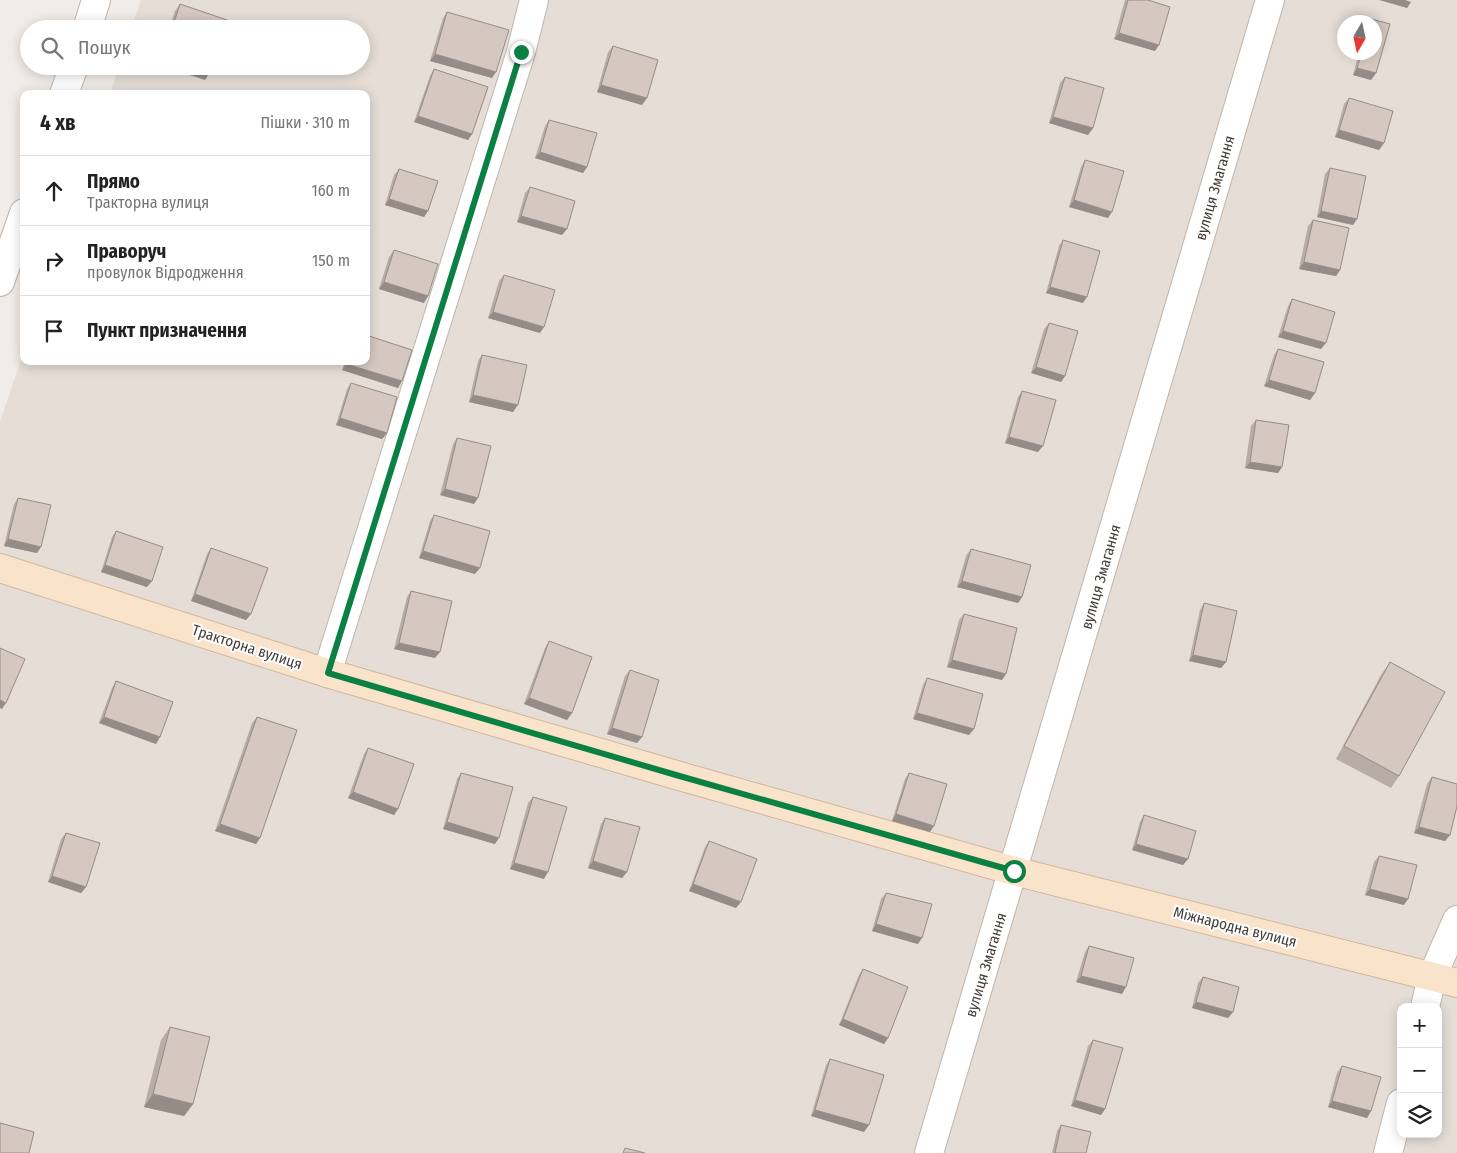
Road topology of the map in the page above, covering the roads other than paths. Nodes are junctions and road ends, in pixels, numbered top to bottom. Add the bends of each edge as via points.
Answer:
1 (96, 0) edge
2 (534, 0) edge
3 (1270, 0) edge
4 (90, 20) edge
5 (71, 75) edge
6 (65, 90) edge
7 (20, 224) edge
8 (0, 282) edge
9 (0, 568) edge
10 (328, 673) junction
11 (1014, 871) junction
12 (1457, 920) edge
13 (1445, 980) edge
14 (1428, 1003) edge
15 (1397, 1118) edge
16 (930, 1153) edge
17 (1388, 1153) edge

1 - 4 street
2 - 10 street via 521,52
3 - 11 street, вулиця Змагання
5 - 6 street
7 - 8 street
9 - 10 street, Тракторна вулиця
10 - 11 street, Тракторна вулиця
11 - 13 street, Міжнародна вулиця
11 - 16 street, вулиця Змагання
12 - 13 street
13 - 14 street
15 - 17 street

